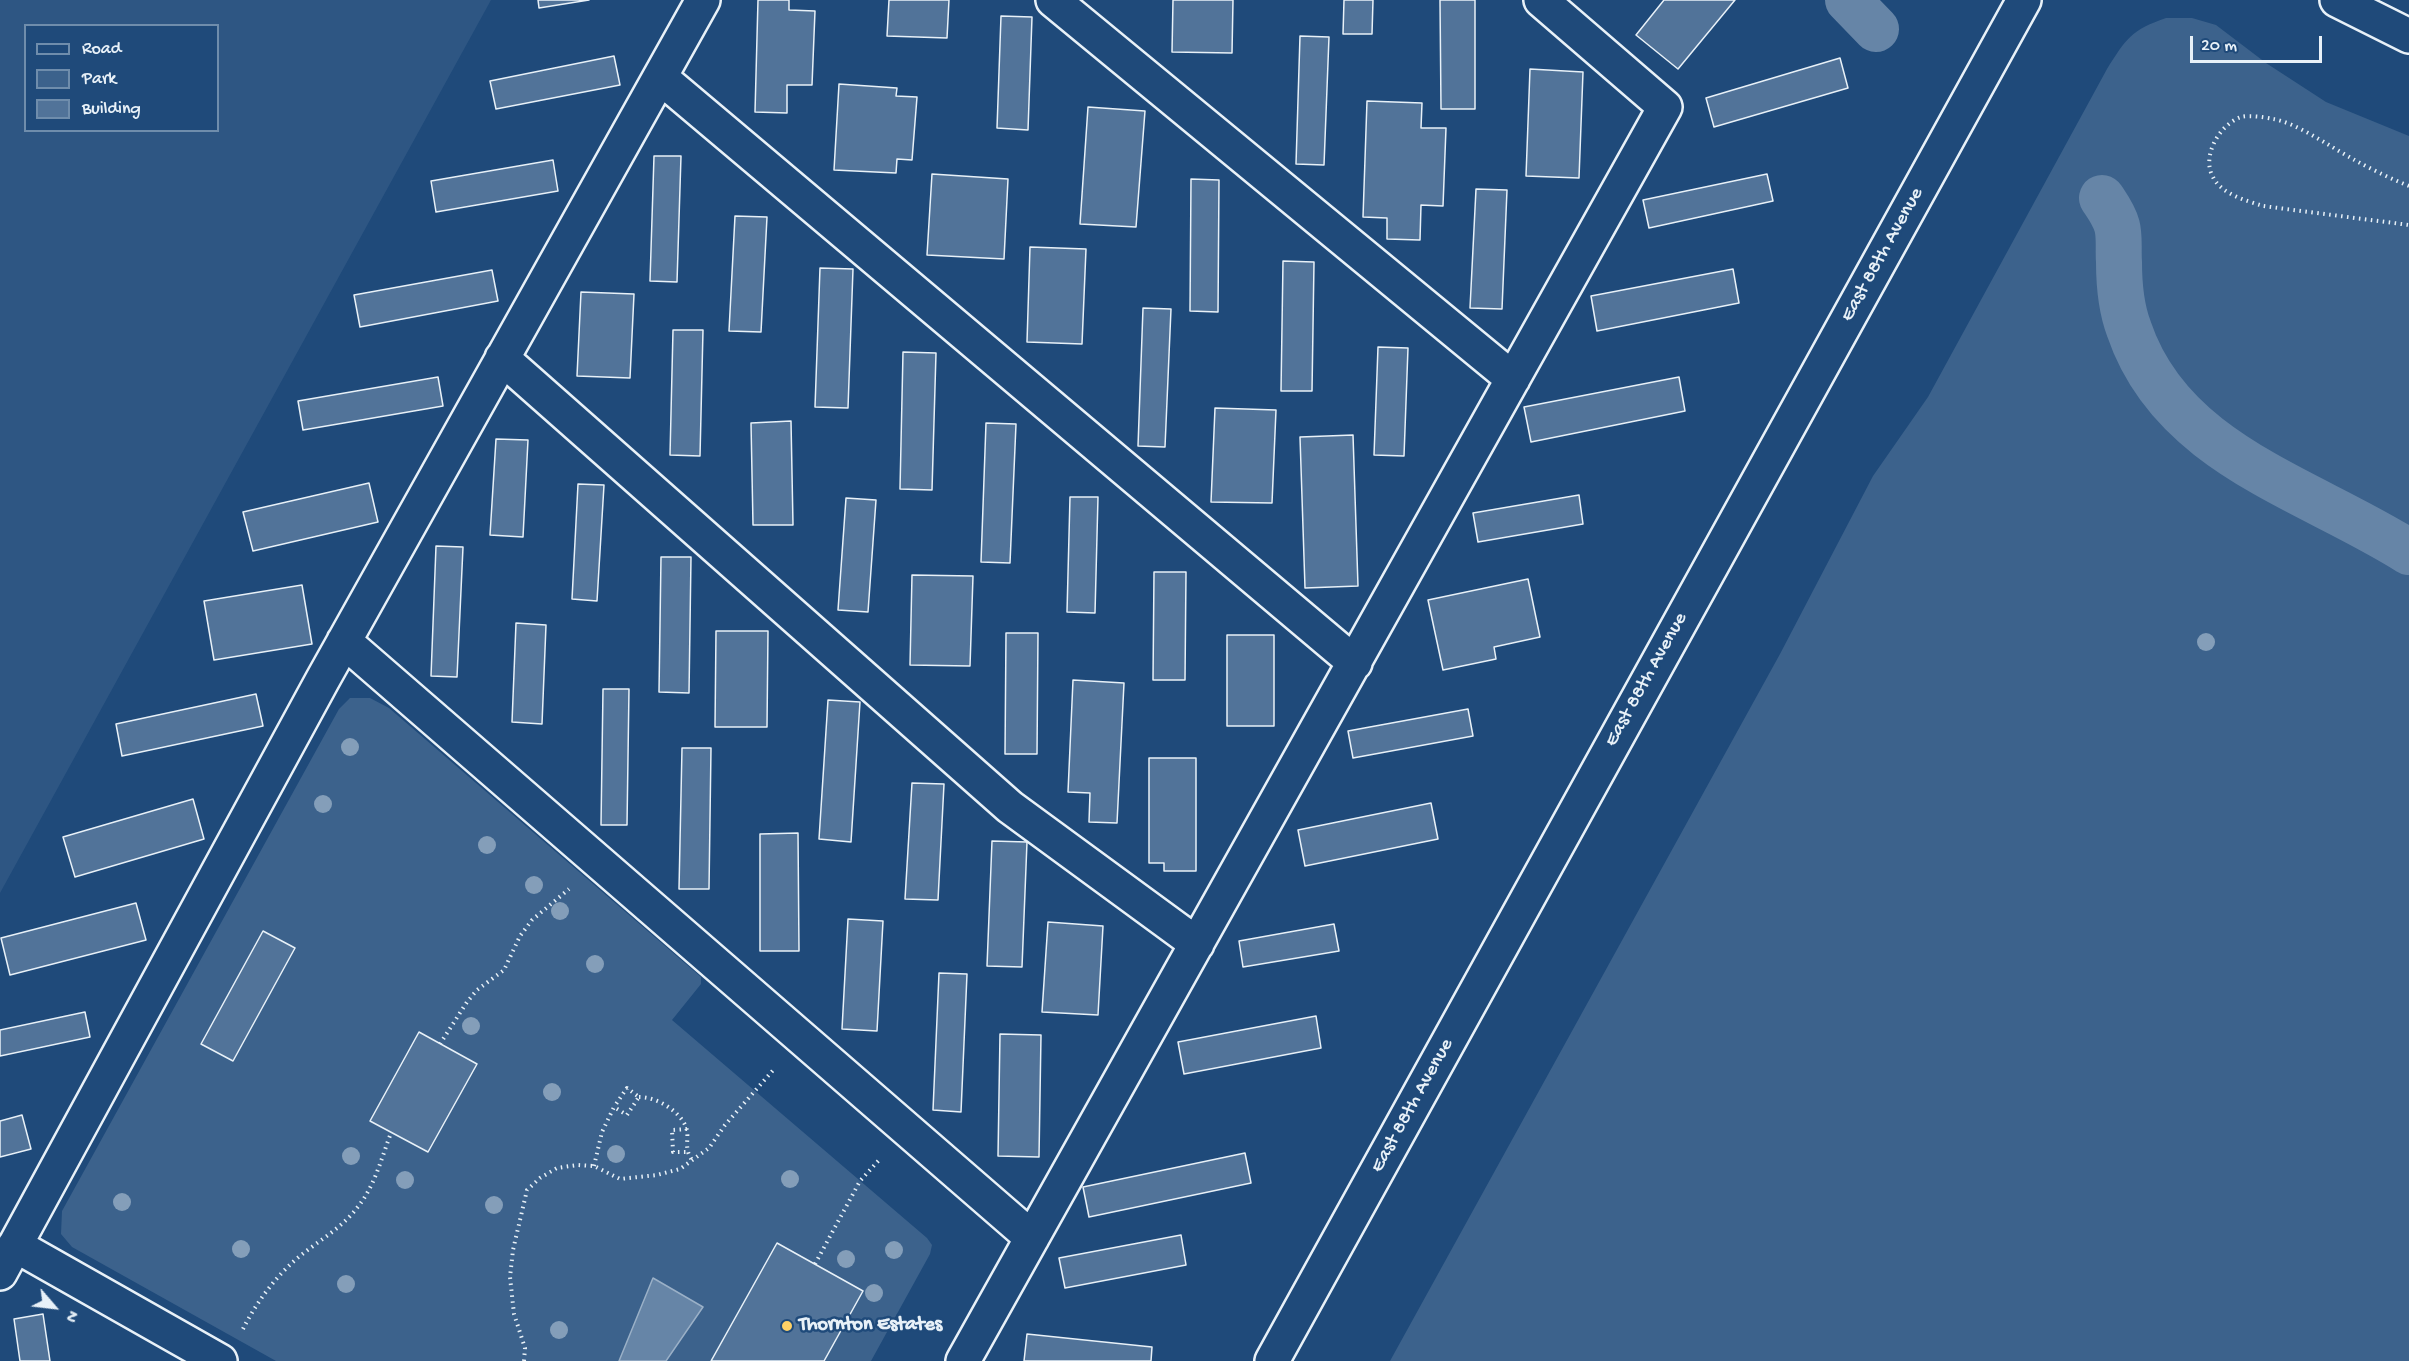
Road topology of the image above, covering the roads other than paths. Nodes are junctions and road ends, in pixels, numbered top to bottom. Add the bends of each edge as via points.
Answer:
1 (703, 0) edge
2 (1053, 0) edge
3 (1541, 0) edge
4 (2024, 0) edge
5 (2337, 0) edge
6 (2409, 36) edge
7 (660, 77) junction
8 (502, 358) junction
9 (1513, 379) junction
10 (344, 641) junction
11 (1355, 663) junction
12 (1197, 944) junction
13 (1032, 1238) junction
14 (8, 1259) edge
15 (220, 1361) edge
16 (963, 1361) edge
17 (1272, 1361) edge

1 - 7 street
2 - 9 street
3 - 9 street via 1665,107
4 - 17 street, East 88th Avenue
5 - 6 street
7 - 8 street
7 - 11 street
8 - 10 street
8 - 12 street via 1010,807
9 - 11 street
10 - 13 street
10 - 14 street
11 - 12 street
12 - 13 street
13 - 16 street
14 - 15 street

